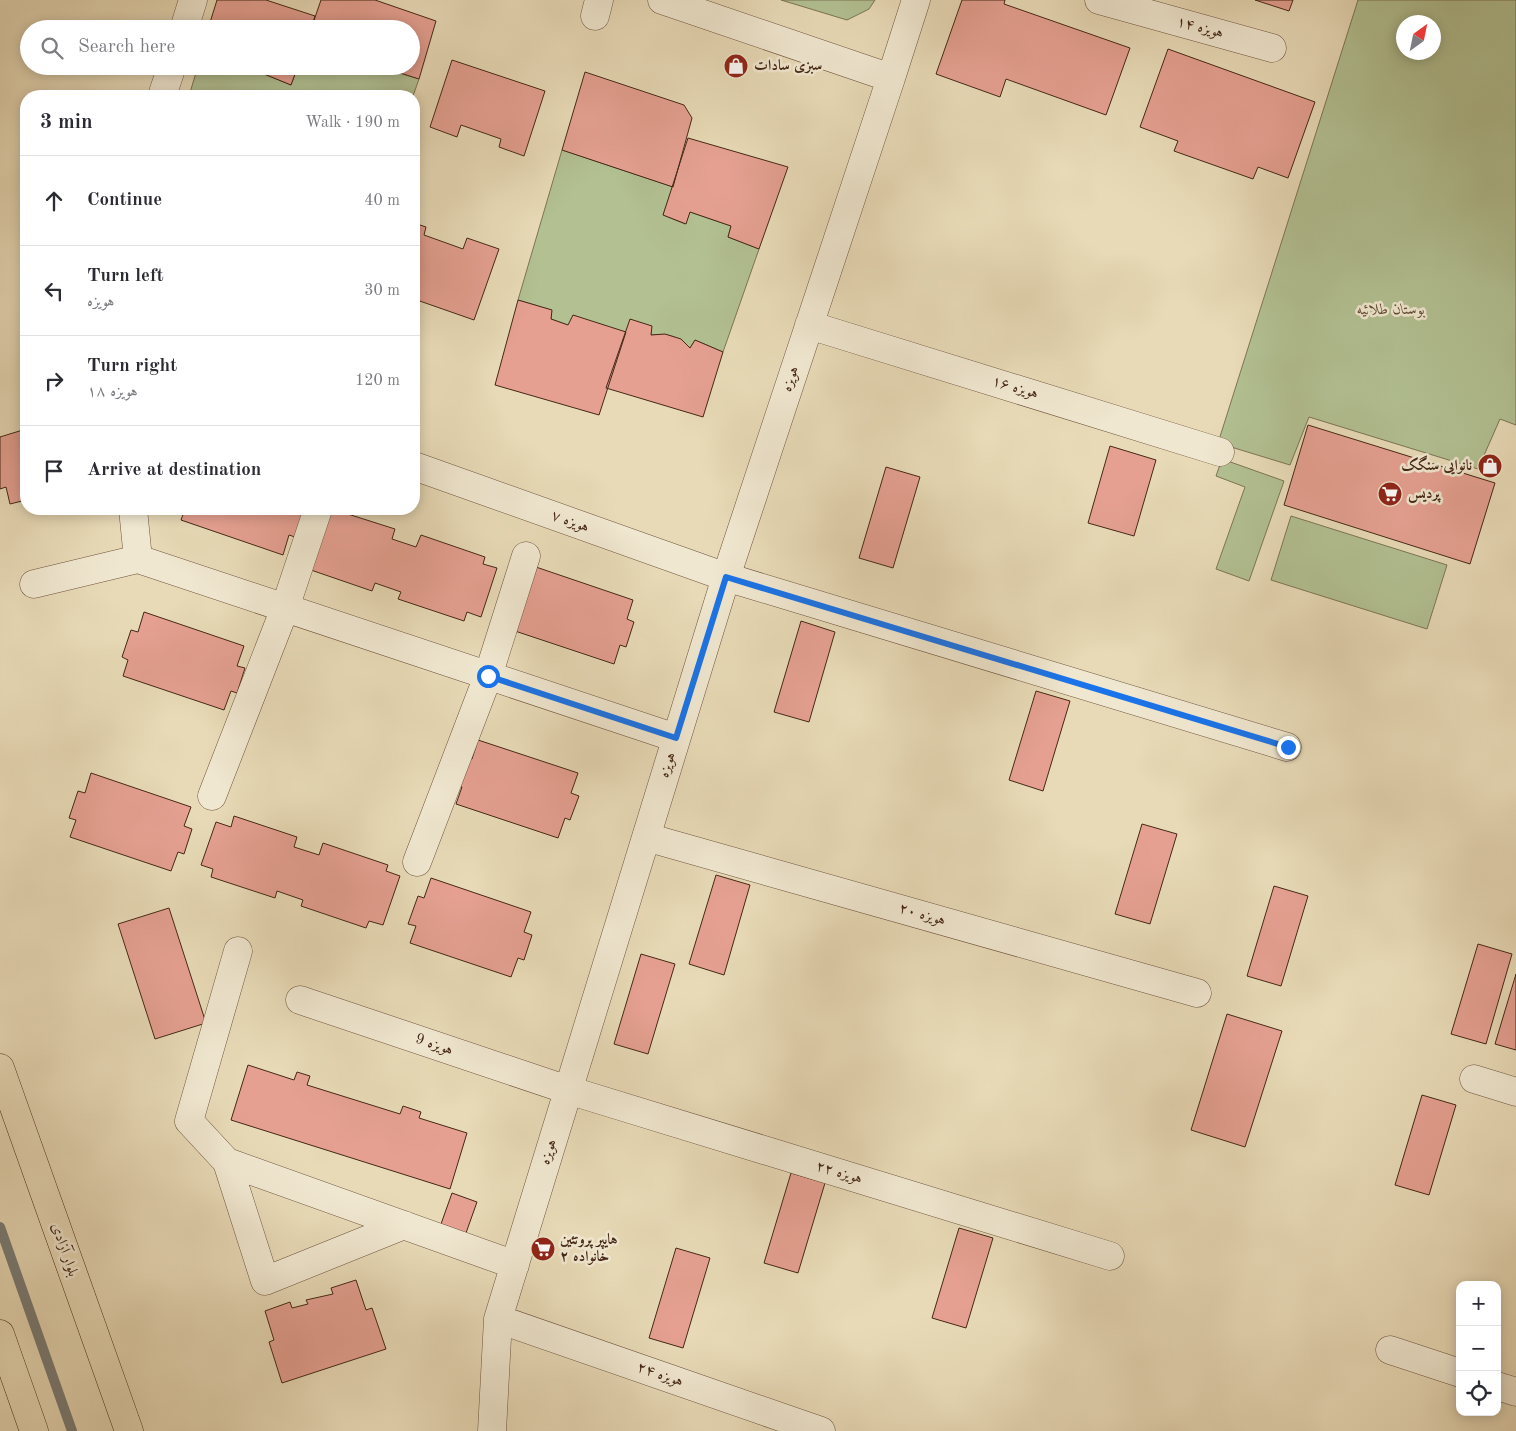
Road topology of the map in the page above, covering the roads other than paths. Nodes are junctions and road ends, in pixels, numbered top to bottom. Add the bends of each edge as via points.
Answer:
1 (193, 0) edge
2 (662, 0) edge
3 (916, 0) edge
4 (1099, 0) edge
5 (187, 20) edge
6 (1272, 48) dead end
7 (169, 75) edge
8 (891, 78) junction
9 (164, 90) edge
10 (809, 325) junction
11 (1220, 452) dead end
12 (420, 468) edge
13 (134, 515) edge
14 (316, 515) edge
15 (526, 556) dead end
16 (138, 559) junction
17 (726, 577) junction
18 (34, 584) dead end
19 (285, 608) junction
20 (488, 676) junction
21 (676, 738) junction
22 (1288, 747) dead end
23 (212, 796) dead end
24 (646, 837) junction
25 (417, 862) dead end
26 (238, 951) dead end
27 (1197, 993) dead end
28 (300, 1000) dead end
29 (0, 1068) edge
30 (1474, 1080) dead end
31 (568, 1090) junction
32 (1516, 1092) edge
33 (227, 1162) junction
34 (404, 1226) junction
35 (1110, 1256) dead end
36 (515, 1265) junction
37 (498, 1319) junction
38 (0, 1334) edge
39 (1390, 1350) dead end
40 (1456, 1372) edge
41 (1501, 1387) edge
42 (1516, 1392) edge
43 (34, 1431) edge
44 (129, 1431) edge
45 (492, 1431) edge
46 (822, 1431) edge

1 - 5 street
2 - 8 street
3 - 8 street, هویزه
4 - 6 street, هویزه ۱۴
7 - 9 street
8 - 10 street, هویزه
10 - 11 street, هویزه ‍۱۶
10 - 17 street, هویزه
12 - 17 street, هویزه ۷
13 - 16 street
14 - 19 street
15 - 20 street
16 - 18 street
16 - 19 street
17 - 21 street, هویزه
17 - 22 street, هویزه ۷
19 - 20 street
19 - 23 street
20 - 21 street
20 - 25 street
21 - 24 street, هویزه
24 - 27 street, هویزه ‍۲۰
24 - 31 street, هویزه
26 - 33 street via 189,1121
28 - 31 street, هویزه 9
29 - 44 main road, بلوار آزادی
30 - 32 street
31 - 35 street, هویزه ‍۲۲
31 - 36 street, هویزه
33 - 34 street
33 - 34 street via 265,1281
34 - 36 street
36 - 37 street, هویزه
37 - 45 street, هویزه
37 - 46 street, هویزه ‍۲۴
38 - 43 main road
39 - 40 street
41 - 42 street

